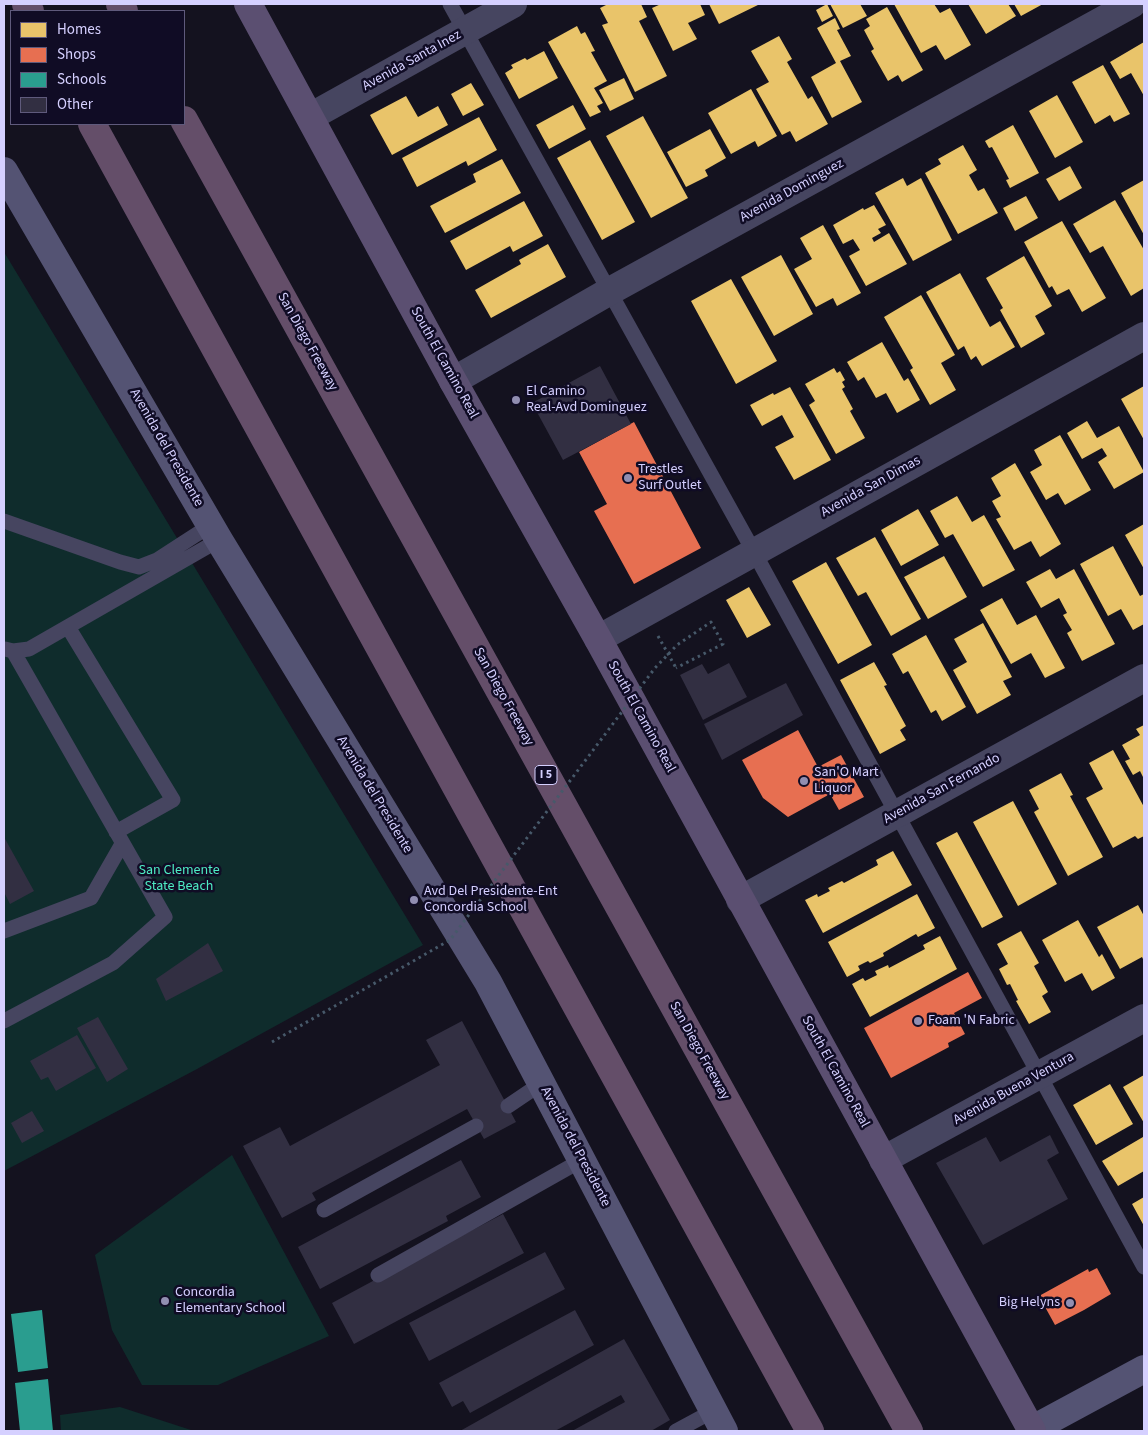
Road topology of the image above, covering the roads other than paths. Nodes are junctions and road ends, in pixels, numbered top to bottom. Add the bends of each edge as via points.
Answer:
1 (248, 4) edge
2 (450, 4) edge
3 (513, 4) edge
4 (1132, 4) edge
5 (465, 31) junction
6 (310, 117) junction
7 (185, 122) edge
8 (93, 125) edge
9 (4, 171) edge
10 (610, 292) junction
11 (1144, 336) edge
12 (453, 381) junction
13 (4, 521) edge
14 (215, 532) junction
15 (754, 552) junction
16 (68, 627) junction
17 (598, 639) junction
18 (8, 650) edge
19 (1144, 678) edge
20 (898, 814) junction
21 (119, 838) junction
22 (740, 900) junction
23 (4, 931) edge
24 (1144, 1018) edge
25 (4, 1021) edge
26 (1041, 1075) junction
27 (542, 1083) junction
28 (508, 1106) dead end
29 (476, 1126) dead end
30 (582, 1160) junction
31 (883, 1160) junction
32 (324, 1210) dead end
33 (1144, 1267) edge
34 (378, 1275) dead end
35 (1144, 1369) edge
36 (718, 1421) edge
37 (1032, 1430) edge
38 (676, 1431) edge
39 (810, 1431) edge
40 (909, 1431) edge

1 - 6 main road, South El Camino Real
2 - 5 lane
3 - 5 street, Avenida Santa Inez
4 - 10 street, Avenida Dominguez
5 - 6 street, Avenida Santa Inez
5 - 10 lane
6 - 12 main road, South El Camino Real
7 - 40 highway, San Diego Freeway / I 5
8 - 39 highway
9 - 14 street, Avenida del Presidente
10 - 12 street, Avenida Dominguez
10 - 15 lane
11 - 15 street, Avenida San Dimas
12 - 17 main road, South El Camino Real
13 - 14 lane via 139,567
14 - 16 lane
14 - 27 street, Avenida del Presidente via 488,982
15 - 17 street, Avenida San Dimas
15 - 20 lane
16 - 18 lane via 29,649
16 - 21 lane via 173,800
17 - 22 main road, South El Camino Real
18 - 21 lane
19 - 20 street, Avenida San Fernando
20 - 22 street, Avenida San Fernando
20 - 26 lane
21 - 23 lane via 91,898
21 - 25 lane via 165,917 113,963
22 - 31 main road, South El Camino Real
24 - 26 street, Avenida Buena Ventura
26 - 31 street, Avenida Buena Ventura
26 - 33 lane
27 - 28 lane
27 - 30 street, Avenida del Presidente
29 - 32 lane
30 - 34 lane
30 - 36 street, Avenida del Presidente
31 - 37 main road, South El Camino Real
35 - 37 street
36 - 38 lane

